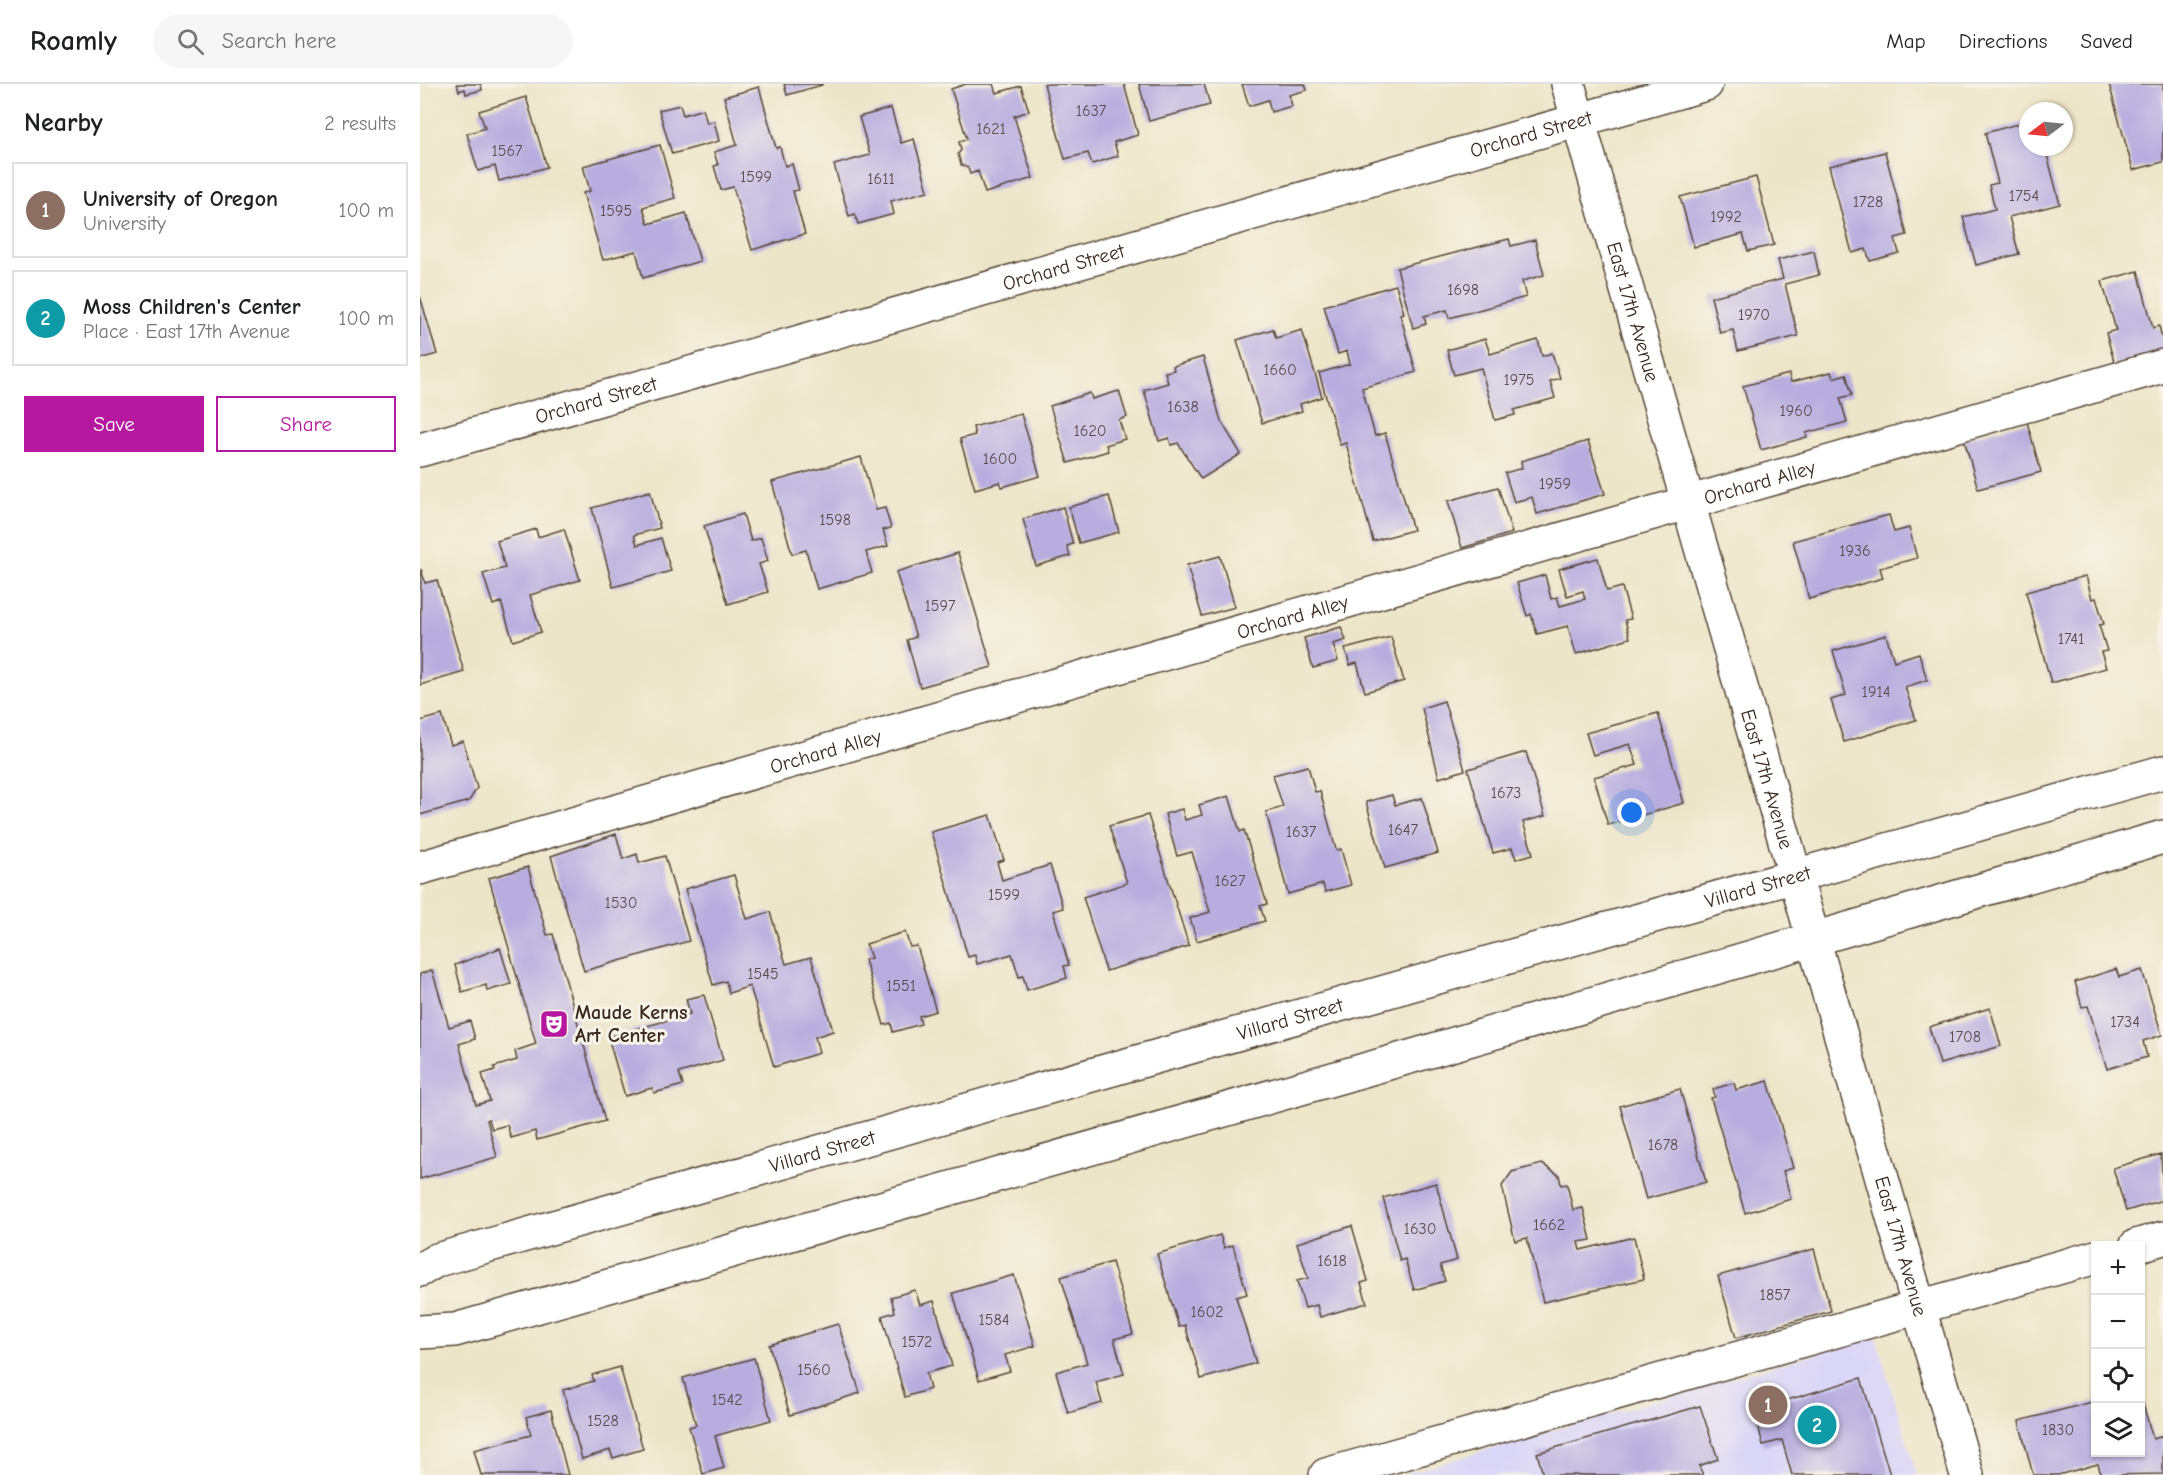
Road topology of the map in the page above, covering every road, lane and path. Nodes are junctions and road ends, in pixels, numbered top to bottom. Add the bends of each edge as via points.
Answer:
1 (1568, 84) edge
2 (1706, 84) edge
3 (1579, 120) junction
4 (2163, 366) edge
5 (420, 450) edge
6 (1688, 503) junction
7 (2163, 772) edge
8 (2163, 837) edge
9 (420, 868) edge
10 (1794, 875) junction
11 (1813, 939) junction
12 (2163, 1238) edge
13 (2145, 1243) edge
14 (2091, 1258) edge
15 (420, 1270) edge
16 (1918, 1308) junction
17 (420, 1332) edge
18 (1326, 1475) edge
19 (1966, 1475) edge

1 - 3 street, East 17th Avenue
2 - 3 street, Orchard Street
3 - 5 street, Orchard Street
3 - 6 street, East 17th Avenue
4 - 6 street, Orchard Alley
6 - 9 street, Orchard Alley
6 - 10 street, East 17th Avenue
7 - 10 street, Villard Street
8 - 11 street
10 - 11 street, East 17th Avenue
10 - 15 street, Villard Street via 437,1260
11 - 16 street, East 17th Avenue
11 - 17 street via 455,1330
12 - 13 street
14 - 16 street
16 - 18 street
16 - 19 street, East 17th Avenue

